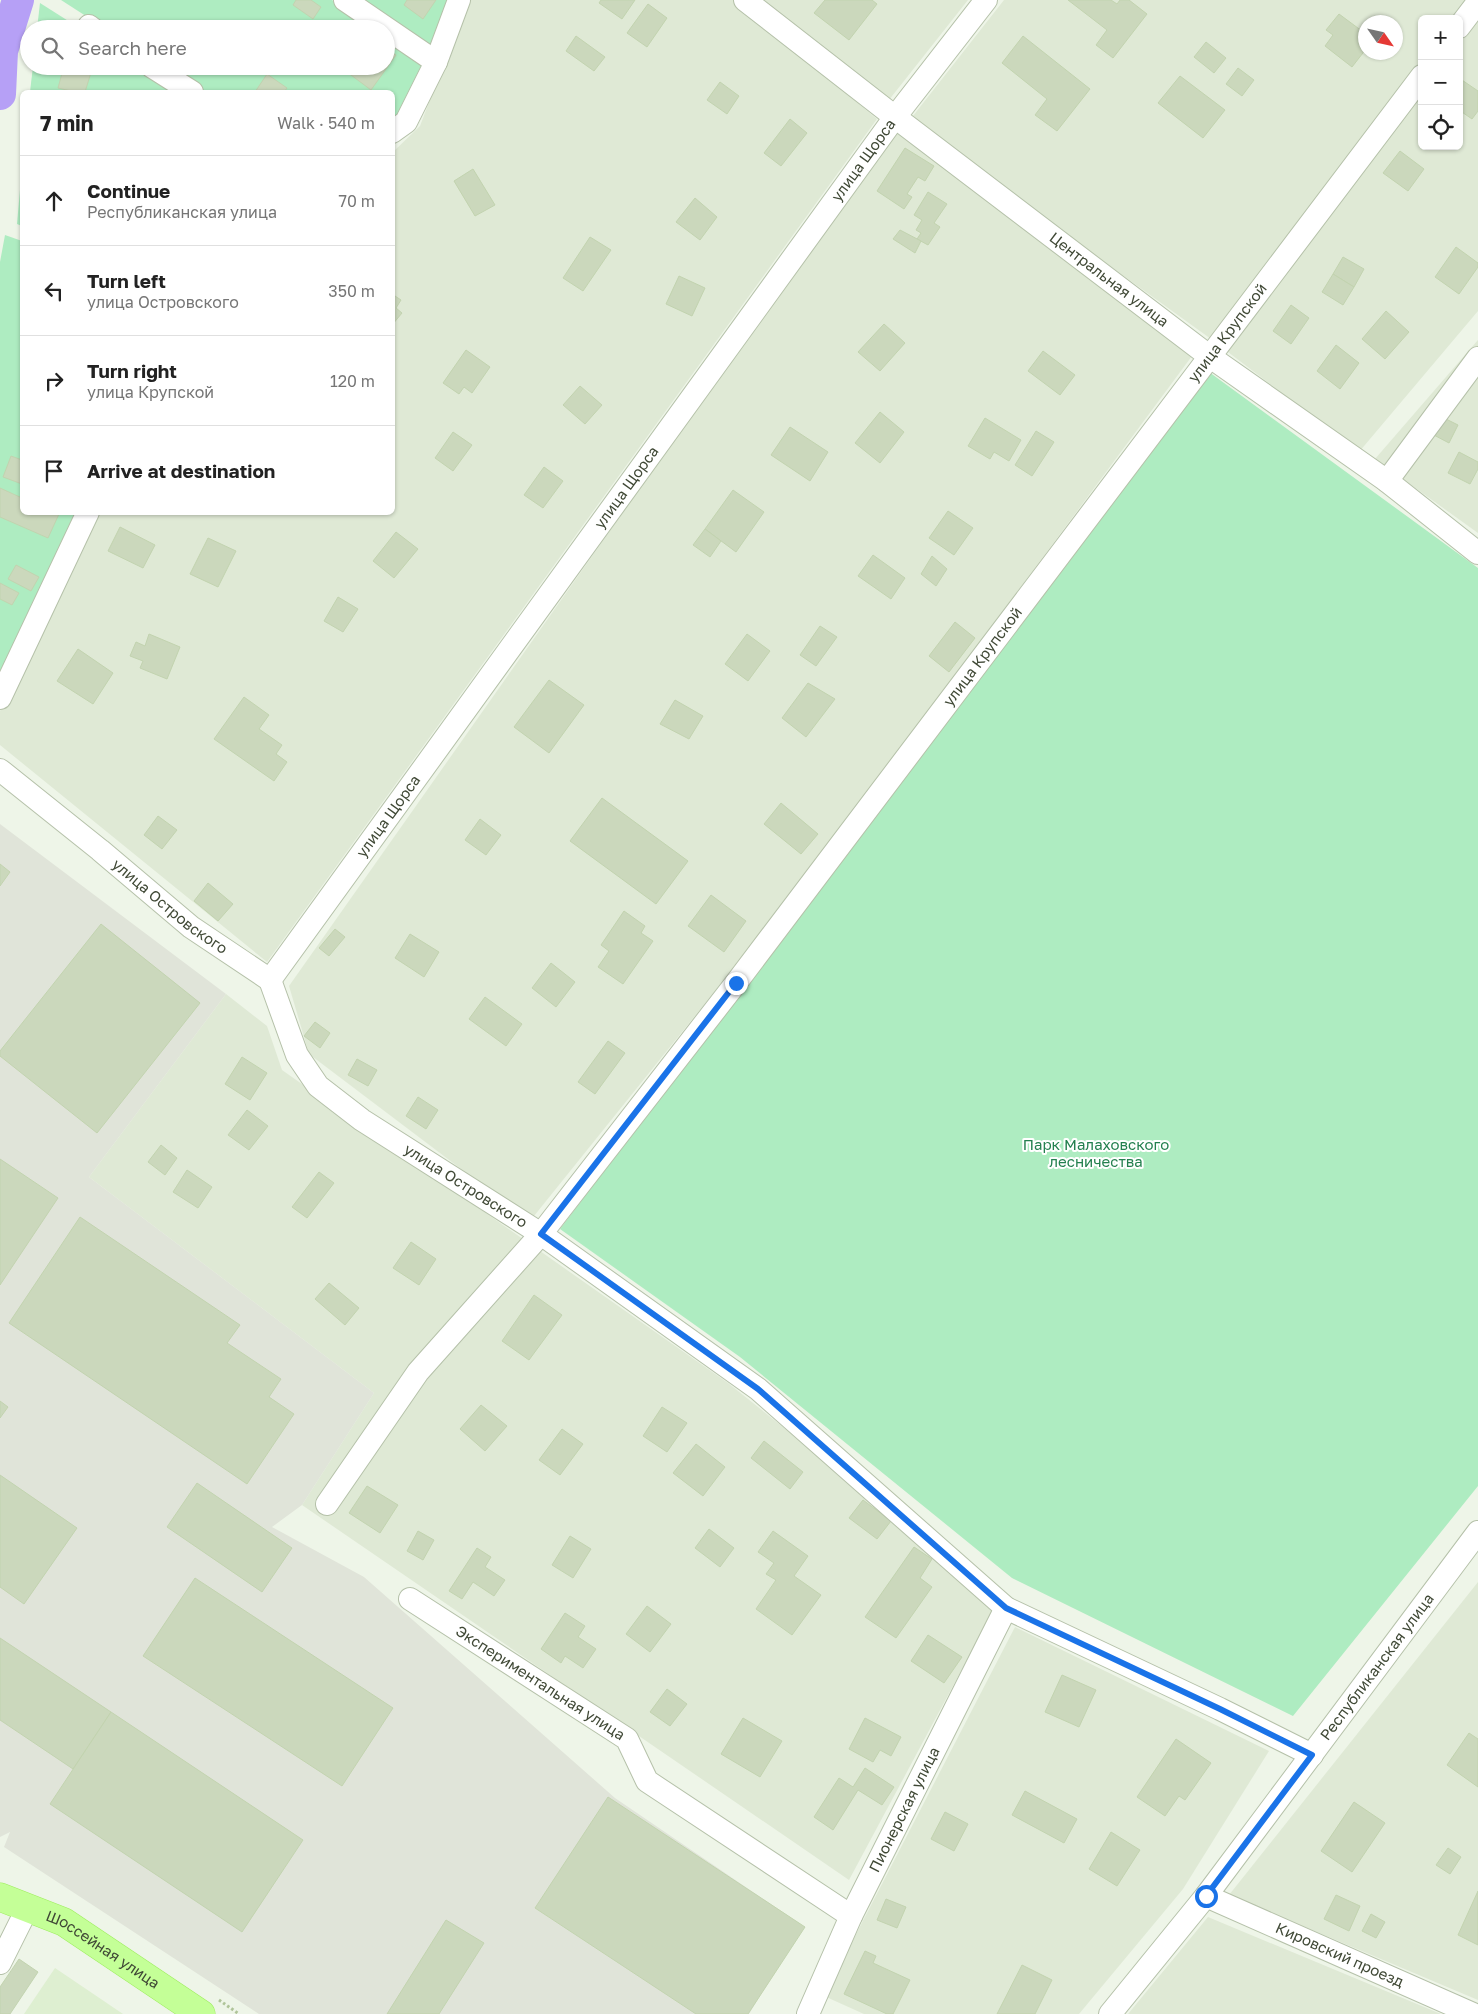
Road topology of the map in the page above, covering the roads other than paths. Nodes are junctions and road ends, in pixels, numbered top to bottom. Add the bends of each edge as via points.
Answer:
1 (345, 0) edge
2 (458, 0) edge
3 (744, 0) edge
4 (986, 0) edge
5 (1478, 2) edge
6 (374, 20) edge
7 (1463, 21) edge
8 (395, 34) edge
9 (436, 62) junction
10 (165, 75) edge
11 (1418, 81) edge
12 (189, 90) edge
13 (895, 117) junction
14 (395, 130) edge
15 (1209, 356) junction
16 (1477, 361) edge
17 (1387, 481) junction
18 (87, 515) edge
19 (1478, 553) edge
20 (0, 698) edge
21 (0, 770) edge
22 (270, 980) junction
23 (541, 1234) junction
24 (327, 1504) dead end
25 (1478, 1532) edge
26 (410, 1599) dead end
27 (1006, 1608) junction
28 (1312, 1755) junction
29 (1206, 1896) junction
30 (0, 1897) edge
31 (28, 1907) junction
32 (851, 1916) junction
33 (0, 1963) edge
34 (816, 2011) edge
35 (201, 2014) edge
36 (1110, 2014) edge
37 (1473, 2014) edge

1 - 6 street
2 - 9 street
3 - 13 street, Центральная улица
4 - 13 street, улица Щорса
5 - 7 street
8 - 9 street
9 - 14 street via 406,122
10 - 12 street
11 - 15 street, улица Крупской
13 - 15 street, Центральная улица
13 - 22 street, улица Щорса
15 - 17 street, Центральная улица
15 - 23 street, улица Крупской via 736,983
16 - 17 street
17 - 19 street, Центральная улица
18 - 20 street
21 - 22 street, улица Островского via 191,927
22 - 23 street, улица Островского via 297,1055 318,1086 362,1120
23 - 24 street, улица Крупской via 418,1372
23 - 27 street, улица Островского via 758,1389
25 - 28 street, Республиканская улица
26 - 32 street, Экспериментальная улица via 627,1739 647,1781
27 - 28 street, улица Островского
27 - 32 street, Пионерская улица
28 - 29 street, Республиканская улица
29 - 36 street, Республиканская улица
29 - 37 street, Кировский проезд
30 - 31 main road, Шоссейная улица
31 - 33 street
31 - 35 main road, Шоссейная улица via 64,1922
32 - 34 street, Пионерская улица

